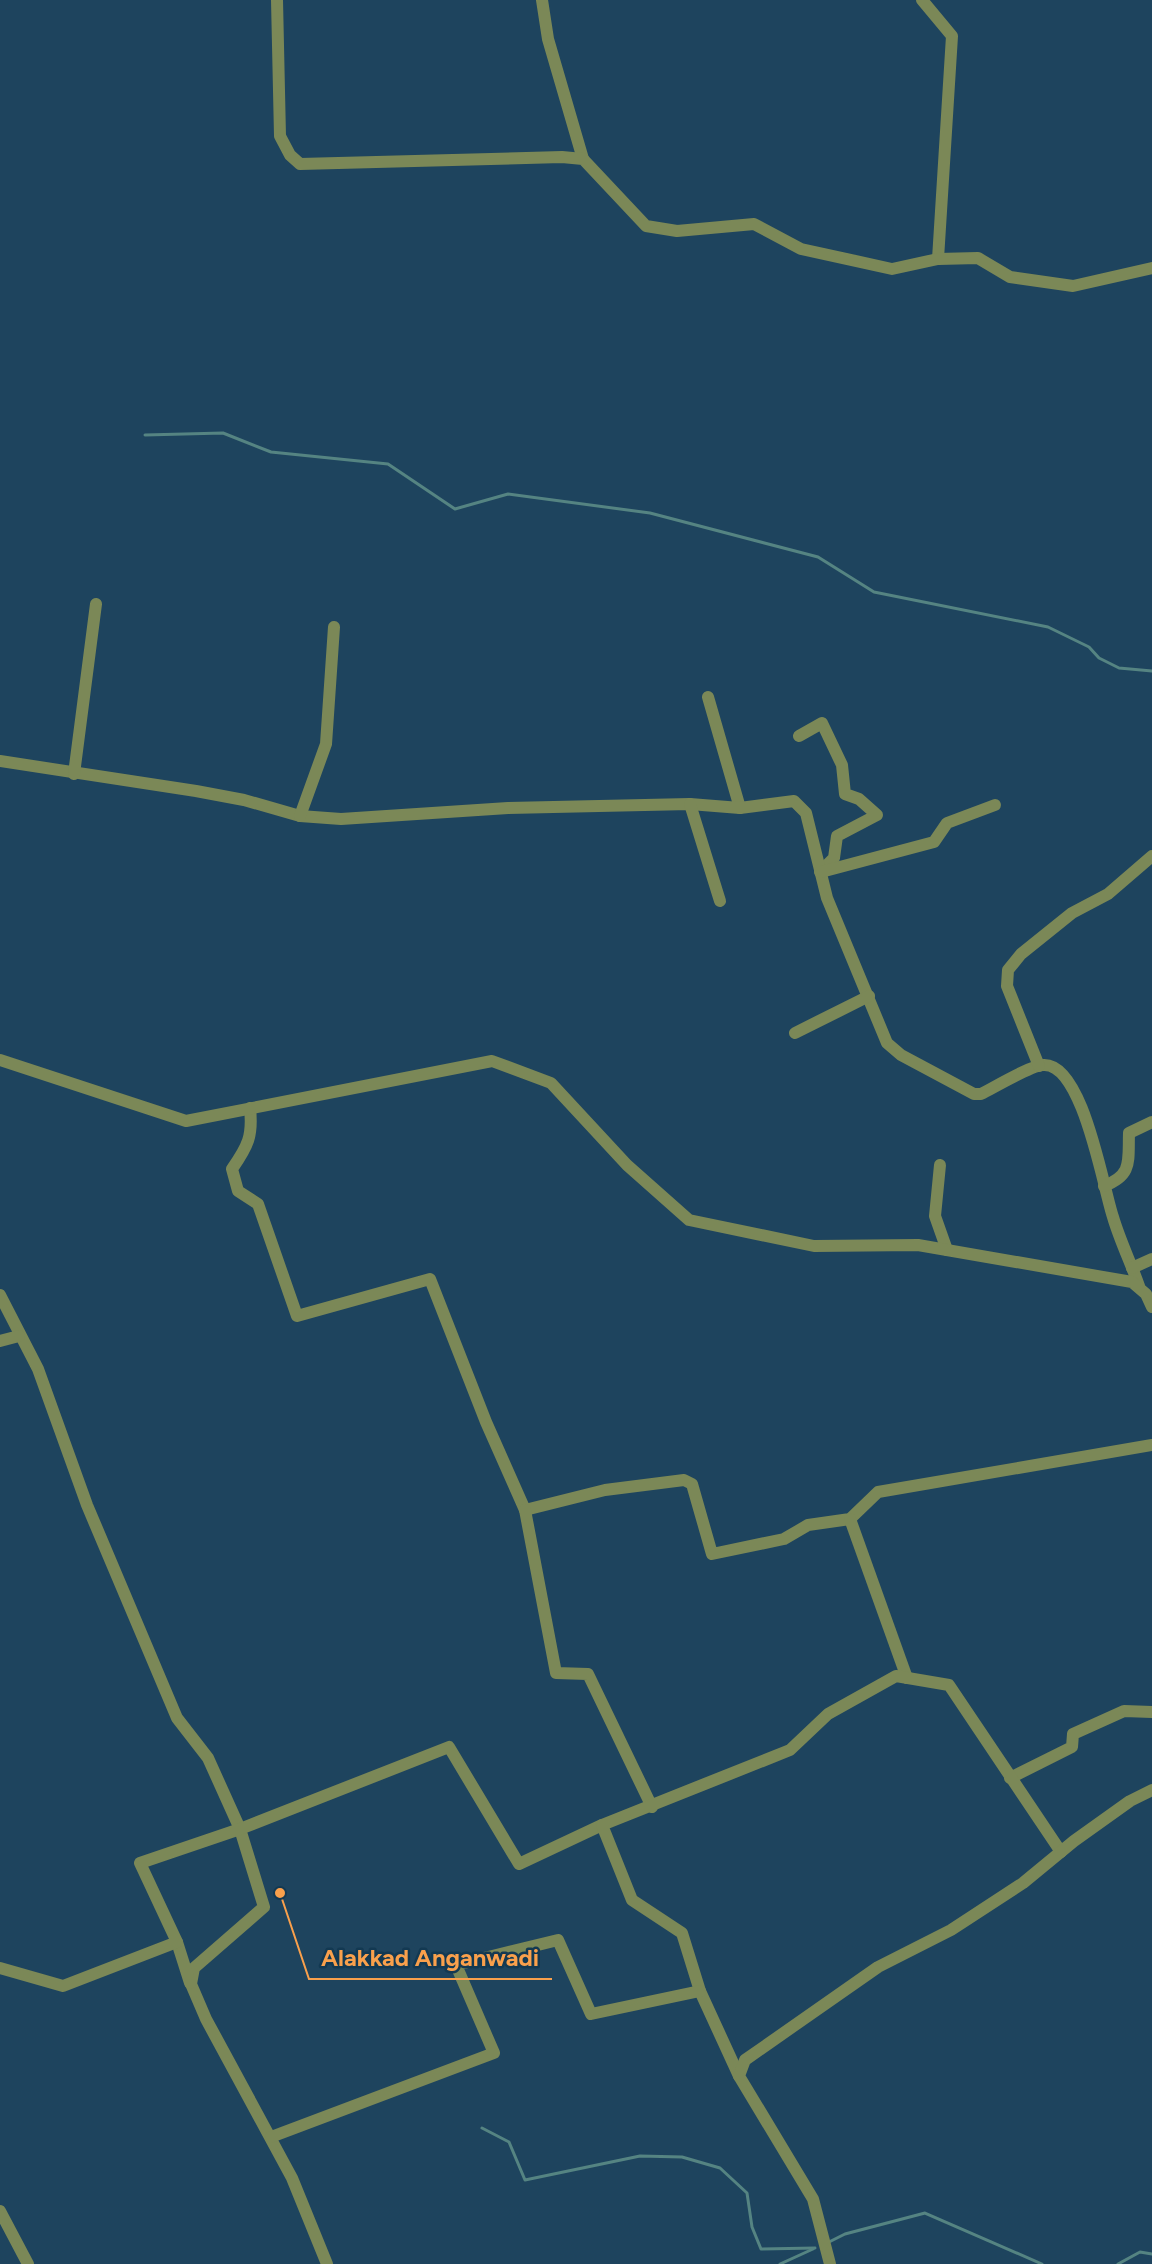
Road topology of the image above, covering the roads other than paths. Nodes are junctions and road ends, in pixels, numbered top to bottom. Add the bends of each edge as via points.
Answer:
1 (277, 0) edge
2 (542, 0) edge
3 (922, 0) edge
4 (583, 159) junction
5 (938, 259) junction
6 (1152, 268) edge
7 (96, 603) dead end
8 (334, 627) dead end
9 (708, 697) dead end
10 (799, 736) dead end
11 (0, 761) edge
12 (74, 774) junction
13 (690, 804) junction
14 (995, 805) dead end
15 (740, 808) junction
16 (300, 816) junction
17 (1152, 856) edge
18 (820, 872) junction
19 (720, 901) dead end
20 (869, 996) junction
21 (795, 1033) dead end
22 (0, 1060) edge
23 (1039, 1066) junction
24 (250, 1108) junction
25 (1152, 1122) edge
26 (940, 1164) dead end
27 (1104, 1186) junction
28 (947, 1250) junction
29 (1152, 1259) edge
30 (1132, 1268) junction
31 (1139, 1287) junction
32 (0, 1295) edge
33 (1152, 1307) edge
34 (19, 1335) junction
35 (0, 1341) edge
36 (1152, 1445) edge
37 (525, 1510) junction
38 (849, 1519) junction
39 (907, 1678) junction
40 (1152, 1712) edge
41 (1010, 1778) junction
42 (1152, 1790) edge
43 (652, 1807) junction
44 (602, 1825) junction
45 (240, 1829) junction
46 (1060, 1852) junction
47 (177, 1942) junction
48 (0, 1968) edge
49 (191, 1984) junction
50 (700, 1991) junction
51 (739, 2076) junction
52 (271, 2137) junction
53 (0, 2211) edge
54 (28, 2264) edge
55 (327, 2264) edge
56 (830, 2264) edge

1 - 4 street via 280,136 300,164
2 - 4 street via 548,39
3 - 5 street via 952,36
4 - 5 street via 646,226 677,231 754,224 801,249 892,269
5 - 6 street via 978,258 1011,277 1073,286
7 - 12 street
8 - 16 street via 326,744
9 - 15 street
10 - 18 street via 822,723 842,765 845,795 859,799 877,815 837,836 834,858
11 - 12 street
12 - 16 street via 196,791
13 - 15 street
13 - 16 street via 508,808 341,819
13 - 19 street
14 - 18 street via 947,823 934,842
15 - 18 street via 794,801 801,806
17 - 23 street via 1108,894 1072,913 1021,954 1008,970 1007,986
18 - 20 street
20 - 21 street
20 - 23 street via 892,1048 970,1092 981,1094
22 - 24 street via 186,1121
23 - 27 street via 1055,1067 1076,1094
24 - 28 street via 492,1061 551,1083 627,1165 688,1220 814,1246 918,1245
24 - 37 street via 252,1131 245,1151 232,1169 238,1191 258,1204 297,1316 430,1279
25 - 27 street via 1129,1133 1128,1169 1118,1181
26 - 28 street via 935,1216
27 - 30 street
28 - 31 street via 1131,1282
29 - 30 street
30 - 31 street
31 - 33 street
32 - 34 street
34 - 35 street
34 - 45 street via 38,1369 87,1505 177,1718 208,1758
36 - 38 street via 878,1492
37 - 38 street via 605,1490 684,1480 692,1484 712,1554 784,1539 808,1525
37 - 43 street via 556,1673 588,1674
38 - 39 street
39 - 41 street via 949,1684
39 - 43 street via 896,1676 828,1714 790,1750
40 - 41 street via 1124,1711 1073,1734 1072,1747
41 - 46 street
42 - 46 street via 1130,1801
43 - 44 street
44 - 45 street via 519,1864 449,1747
44 - 50 street via 632,1900 682,1933
45 - 47 street via 140,1863
45 - 49 street via 264,1907 194,1968
46 - 51 street via 1023,1883 951,1930 878,1967 744,2060
47 - 48 street via 63,1986
47 - 49 street
49 - 52 street
50 - 51 street
50 - 52 street via 591,2014 558,1940 456,1965 494,2053
51 - 56 street via 813,2199
52 - 55 street
53 - 54 street

